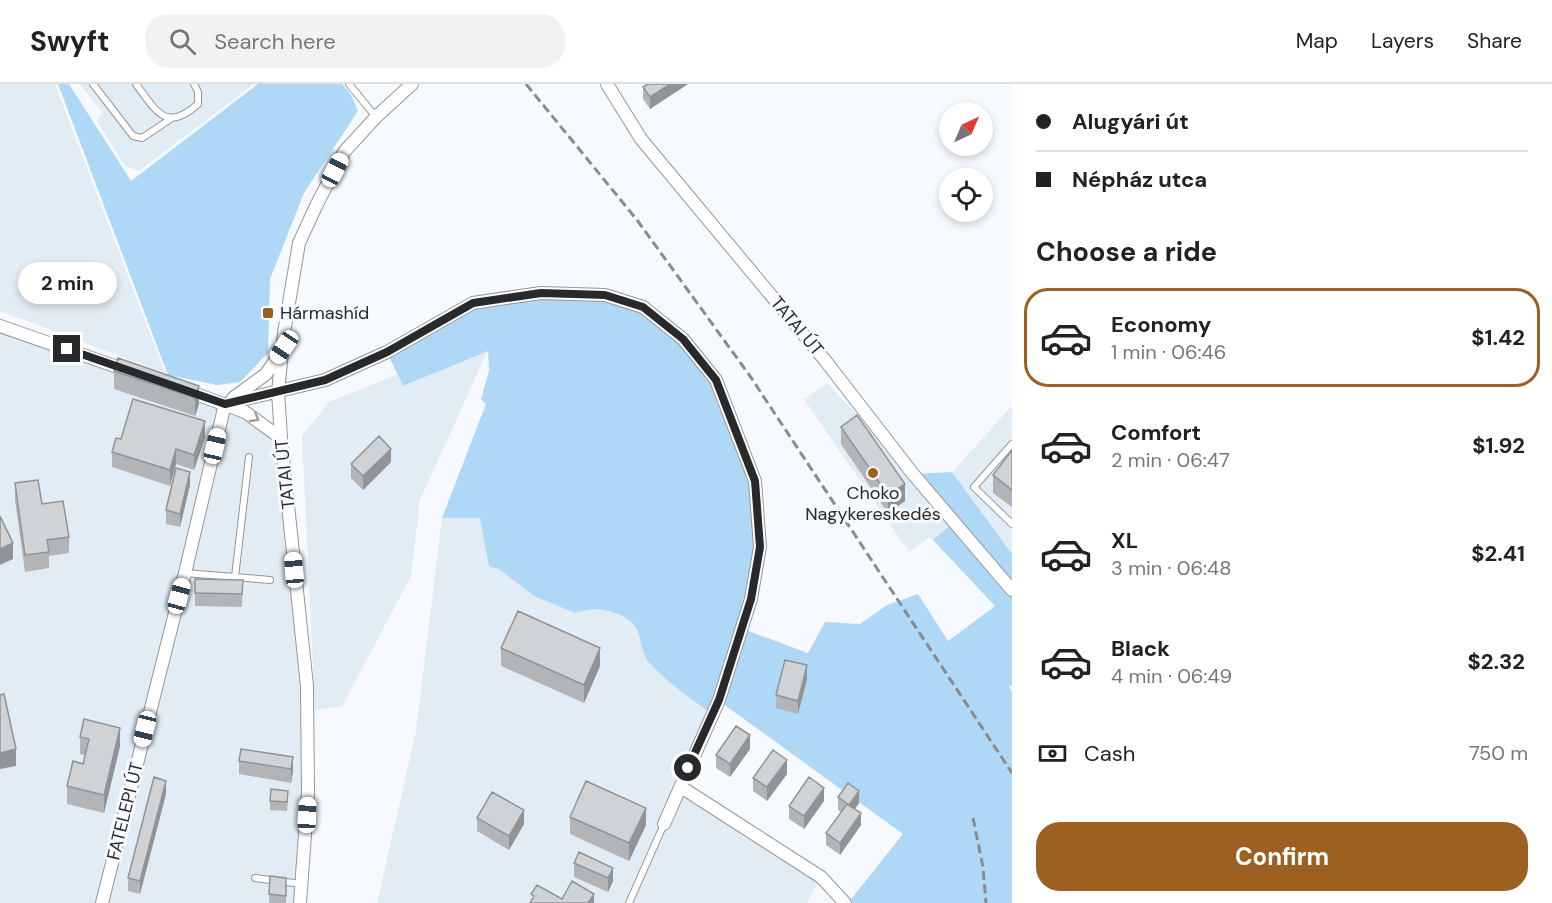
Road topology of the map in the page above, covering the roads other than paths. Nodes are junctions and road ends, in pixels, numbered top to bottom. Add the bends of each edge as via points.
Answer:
1 (93, 84) edge
2 (136, 84) edge
3 (194, 84) edge
4 (349, 84) edge
5 (412, 84) edge
6 (607, 84) edge
7 (376, 117) junction
8 (172, 118) junction
9 (0, 326) edge
10 (284, 347) junction
11 (146, 376) edge
12 (169, 384) edge
13 (278, 392) junction
14 (225, 404) junction
15 (281, 438) junction
16 (1012, 444) edge
17 (249, 457) dead end
18 (1012, 524) edge
19 (185, 573) junction
20 (235, 577) junction
21 (270, 580) dead end
22 (1012, 590) edge
23 (681, 787) junction
24 (664, 824) joint
25 (255, 878) dead end
26 (303, 884) junction
27 (102, 903) edge
28 (300, 903) edge
29 (629, 903) edge
30 (845, 903) edge

1 - 8 lane via 133,136 142,138
2 - 8 lane via 157,112
3 - 8 lane via 198,104 184,116
4 - 7 lane
5 - 7 street, TATAI ÚT
6 - 22 street, TATAI ÚT via 641,139
7 - 10 street, TATAI ÚT via 344,153 299,243
9 - 11 street
10 - 13 street, TATAI ÚT
10 - 14 street via 255,384
12 - 14 street
13 - 14 street
13 - 15 street, TATAI ÚT
13 - 23 street via 325,380 363,364 473,303 531,294 605,295 643,307 683,339 716,380 755,481 760,547 751,599 719,700
14 -> 15 street via 262,422
14 - 19 street, FATELEPI ÚT
15 - 26 street, TATAI ÚT via 307,686 308,793
16 - 18 lane via 974,487
17 - 20 lane
19 - 20 lane
19 - 27 street, FATELEPI ÚT
20 - 21 lane
23 - 24 street
23 - 30 street via 821,878
24 - 29 lane
25 - 26 lane
26 - 28 street, TATAI ÚT

